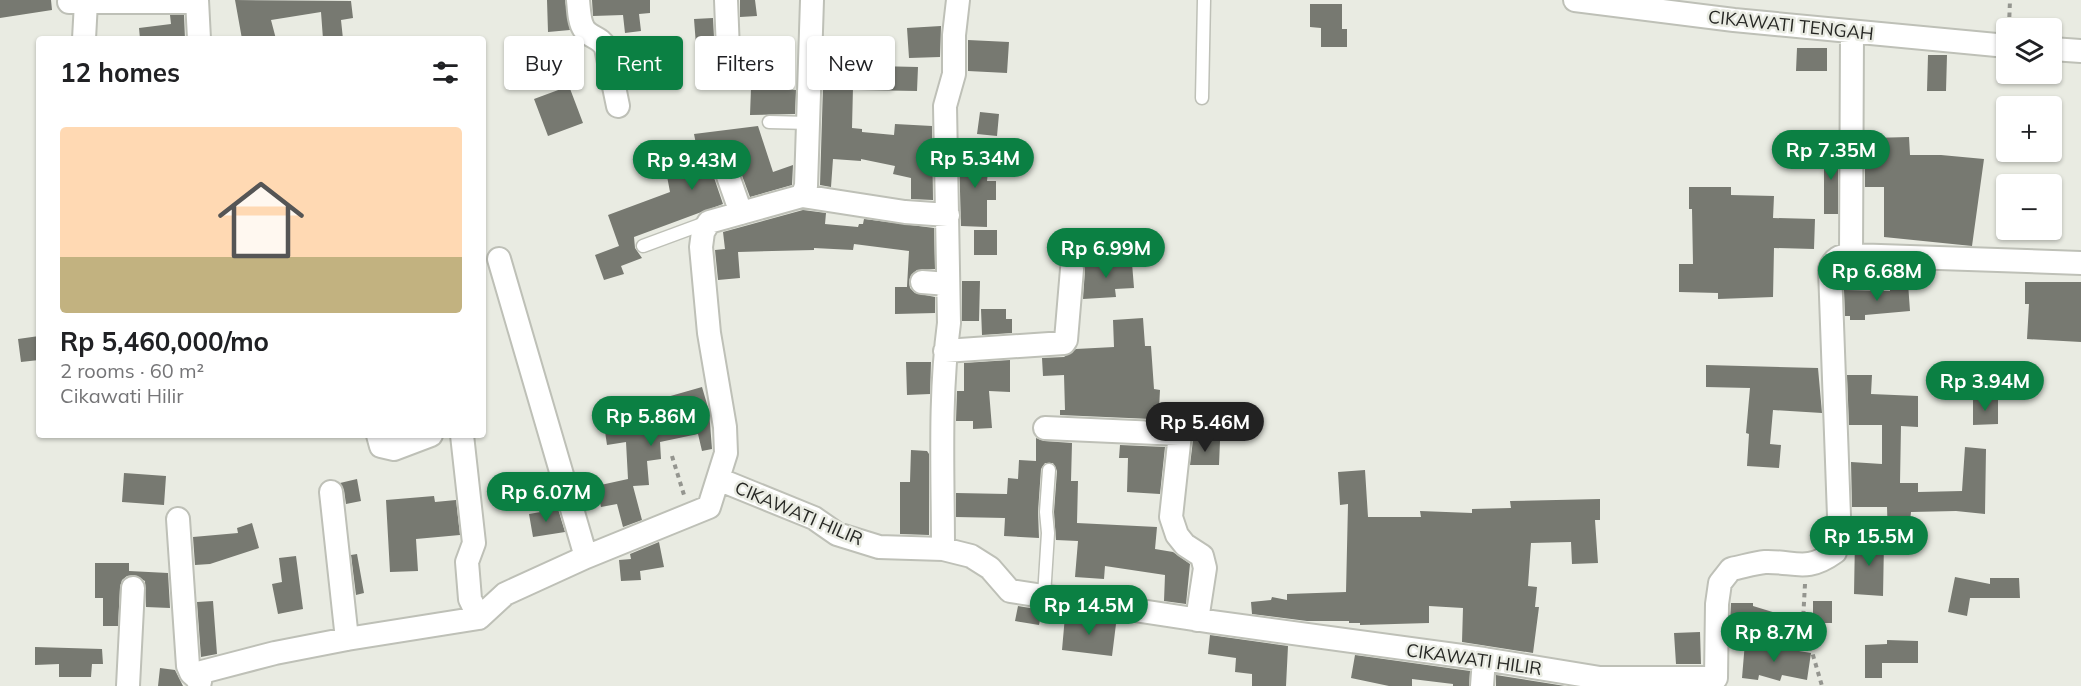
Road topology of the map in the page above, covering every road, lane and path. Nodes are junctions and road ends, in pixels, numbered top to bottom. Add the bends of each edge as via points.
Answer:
1 (578, 0) edge
2 (726, 0) edge
3 (812, 0) edge
4 (958, 0) edge
5 (1204, 0) edge
6 (1575, 0) edge
7 (2010, 0) edge
8 (197, 1) edge
9 (1617, 3) edge
10 (2009, 18) edge
11 (1852, 32) junction
12 (83, 36) edge
13 (199, 36) edge
14 (727, 36) edge
15 (1996, 45) edge
16 (2062, 50) edge
17 (2081, 51) edge
18 (1202, 98) dead end
19 (618, 106) dead end
20 (769, 122) dead end
21 (808, 123) junction
22 (722, 159) dead end
23 (802, 196) junction
24 (741, 213) junction
25 (948, 215) junction
26 (709, 222) junction
27 (643, 246) dead end
28 (1851, 255) junction
29 (499, 258) dead end
30 (2081, 263) edge
31 (1072, 269) dead end
32 (922, 282) dead end
33 (948, 285) junction
34 (945, 351) junction
35 (1045, 428) dead end
36 (379, 438) edge
37 (423, 438) edge
38 (462, 438) edge
39 (672, 456) dead end
40 (1048, 470) dead end
41 (718, 479) junction
42 (331, 492) dead end
43 (690, 516) junction
44 (178, 519) dead end
45 (943, 549) junction
46 (586, 557) junction
47 (1805, 566) junction
48 (133, 588) dead end
49 (1044, 596) junction
50 (479, 618) junction
51 (1197, 620) junction
52 (347, 639) junction
53 (1484, 658) junction
54 (1600, 682) edge
55 (1719, 682) edge
56 (199, 683) edge
57 (128, 686) edge
58 (1482, 686) edge
59 (1822, 686) edge

1 - 19 street via 582,27 606,48
2 - 14 street
3 - 21 street
4 - 25 street via 954,74 945,106
5 - 18 lane
6 - 9 street, CIKAWATI TENGAH
7 - 10 path
8 - 12 street via 77,2
8 - 13 street
9 - 11 street, CIKAWATI TENGAH
11 - 15 street, CIKAWATI TENGAH
11 - 28 street
16 - 17 street
20 - 21 lane
21 - 23 street via 806,186
22 - 24 street
23 - 24 street
23 - 25 street
24 - 26 street
25 - 33 street
26 - 27 lane
26 - 41 street via 701,247 726,453
28 - 30 street
28 - 47 street, CIKAWATI HILIR via 1840,255 1830,269 1839,516 1835,552
29 - 46 street
31 - 34 street via 1064,343
32 - 33 street
33 - 34 street
34 - 45 street
35 - 51 street via 1180,434 1171,517 1176,535 1202,556 1205,568
36 - 37 street via 381,446 394,449
38 - 50 street via 474,543 467,562 470,599
39 - 43 path
40 - 49 lane
41 - 43 street via 709,507
41 - 45 street, CIKAWATI HILIR via 814,518 837,534 879,547
42 - 52 street
43 - 46 street
44 - 56 street via 188,666
45 - 49 street, CIKAWATI HILIR via 982,562 1010,591
46 - 50 street via 505,594
47 - 55 street, CIKAWATI HILIR via 1765,562 1731,569 1720,583
47 - 59 path via 1803,621
48 - 57 street
49 - 51 street, CIKAWATI HILIR
50 - 52 street
51 - 53 street, CIKAWATI HILIR
52 - 56 street via 202,672
53 - 54 street, CIKAWATI HILIR
53 - 58 street
54 - 55 street, CIKAWATI HILIR

